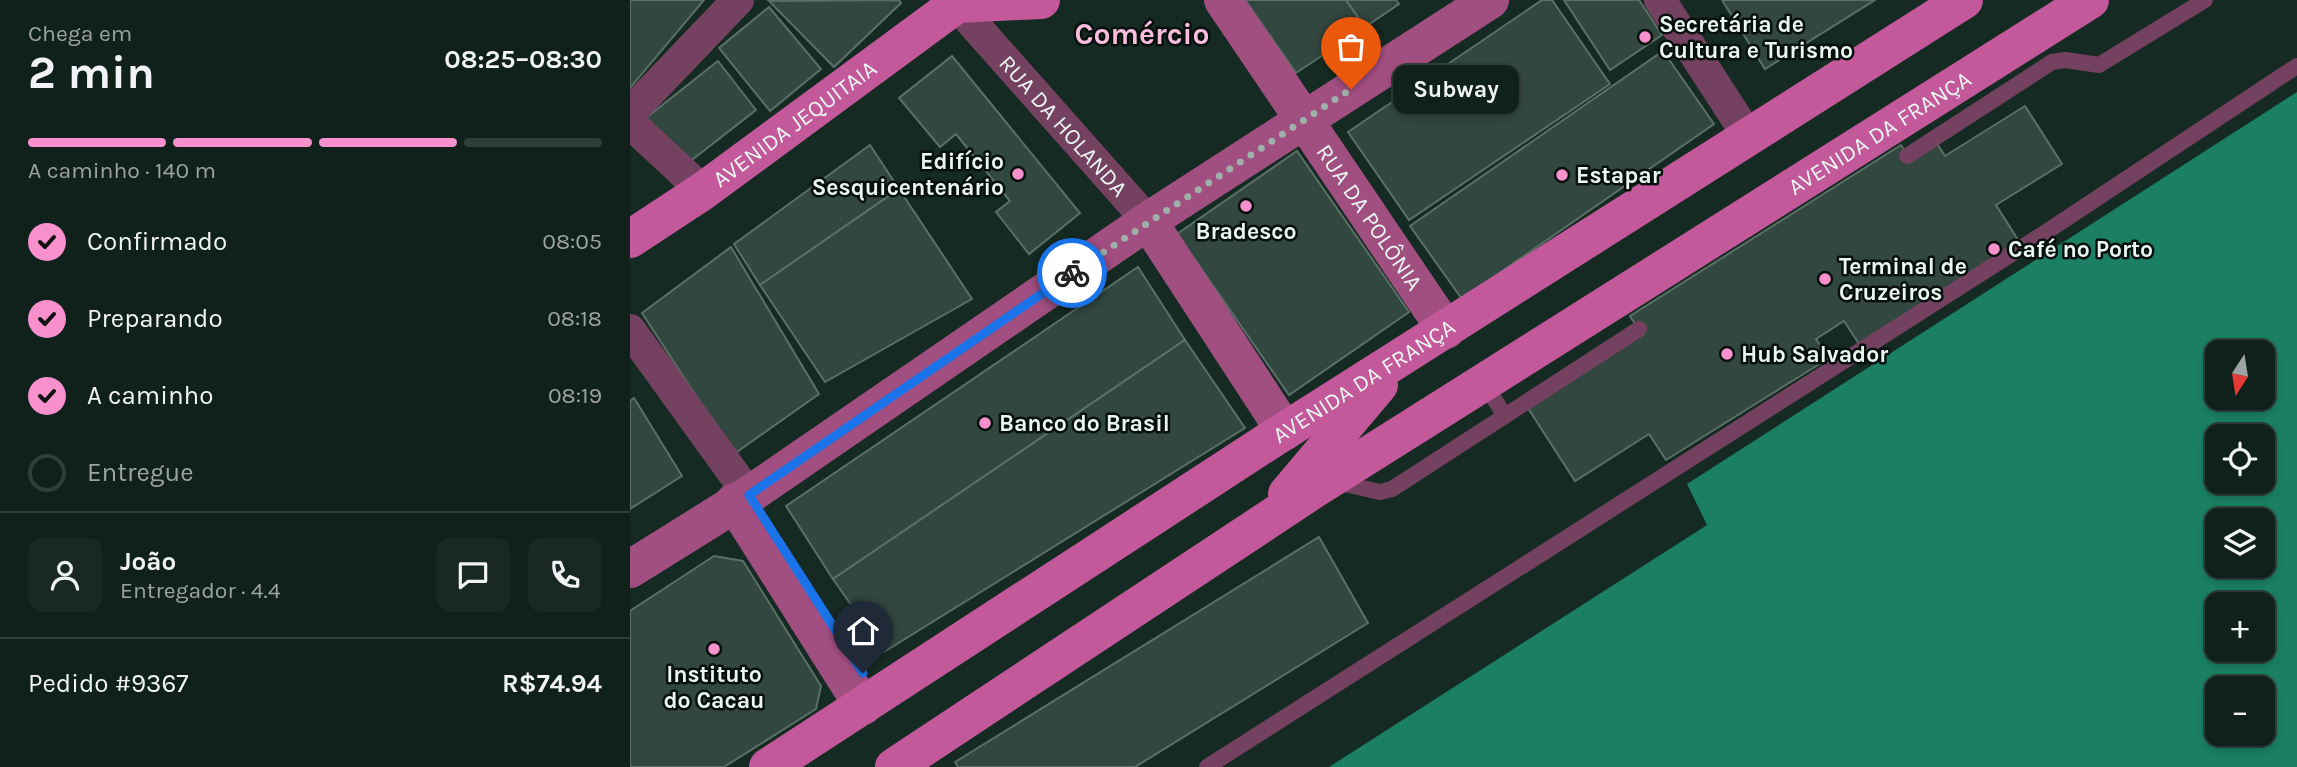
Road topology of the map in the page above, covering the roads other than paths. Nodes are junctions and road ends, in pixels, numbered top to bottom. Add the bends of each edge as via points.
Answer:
1 (738, 0) edge
2 (1041, 0) edge
3 (1223, 0) edge
4 (1490, 0) edge
5 (1660, 0) edge
6 (1964, 0) edge
7 (2090, 0) edge
8 (2205, 0) edge
9 (955, 1) edge
10 (2297, 66) edge
11 (2012, 68) junction
12 (630, 113) edge
13 (1305, 118) junction
14 (630, 123) edge
15 (1748, 136) junction
16 (1907, 156) dead end
17 (703, 191) junction
18 (1148, 221) junction
19 (630, 239) edge
20 (1639, 329) dead end
21 (630, 330) edge
22 (1446, 330) junction
23 (1401, 358) junction
24 (1484, 383) junction
25 (1505, 416) junction
26 (1285, 431) junction
27 (1330, 480) junction
28 (741, 498) junction
29 (1258, 528) junction
30 (630, 569) edge
31 (870, 700) junction
32 (768, 767) edge
33 (894, 767) edge
34 (1207, 767) edge

1 - 12 street
2 - 9 main road
3 - 13 main road, RUA DA POLÔNIA
4 - 13 main road
5 - 15 street
6 - 15 main road, AVENIDA DA FRANÇA
7 - 11 main road, AVENIDA DA FRANÇA
8 - 11 lane via 2099,65 2065,60
9 - 17 main road, AVENIDA JEQUITAIA
9 - 18 street, RUA DA HOLANDA
10 - 34 lane
11 - 16 lane
11 - 24 main road, AVENIDA DA FRANÇA
13 - 18 main road
13 - 22 main road, RUA DA POLÔNIA
14 - 17 street
15 - 22 main road, AVENIDA DA FRANÇA
17 - 19 main road, AVENIDA JEQUITAIA
18 - 26 main road, RUA DA HOLANDA
18 - 28 main road
20 - 25 lane
21 - 28 street
22 - 23 main road, AVENIDA DA FRANÇA
23 - 26 main road, AVENIDA DA FRANÇA
23 - 29 main road
24 - 25 lane
24 - 27 main road, AVENIDA DA FRANÇA
25 - 27 lane via 1392,489 1366,490
26 - 31 main road, AVENIDA DA FRANÇA
27 - 29 main road, AVENIDA DA FRANÇA
28 - 30 main road
28 - 31 main road
29 - 33 main road, AVENIDA DA FRANÇA
31 - 32 main road, AVENIDA DA FRANÇA

